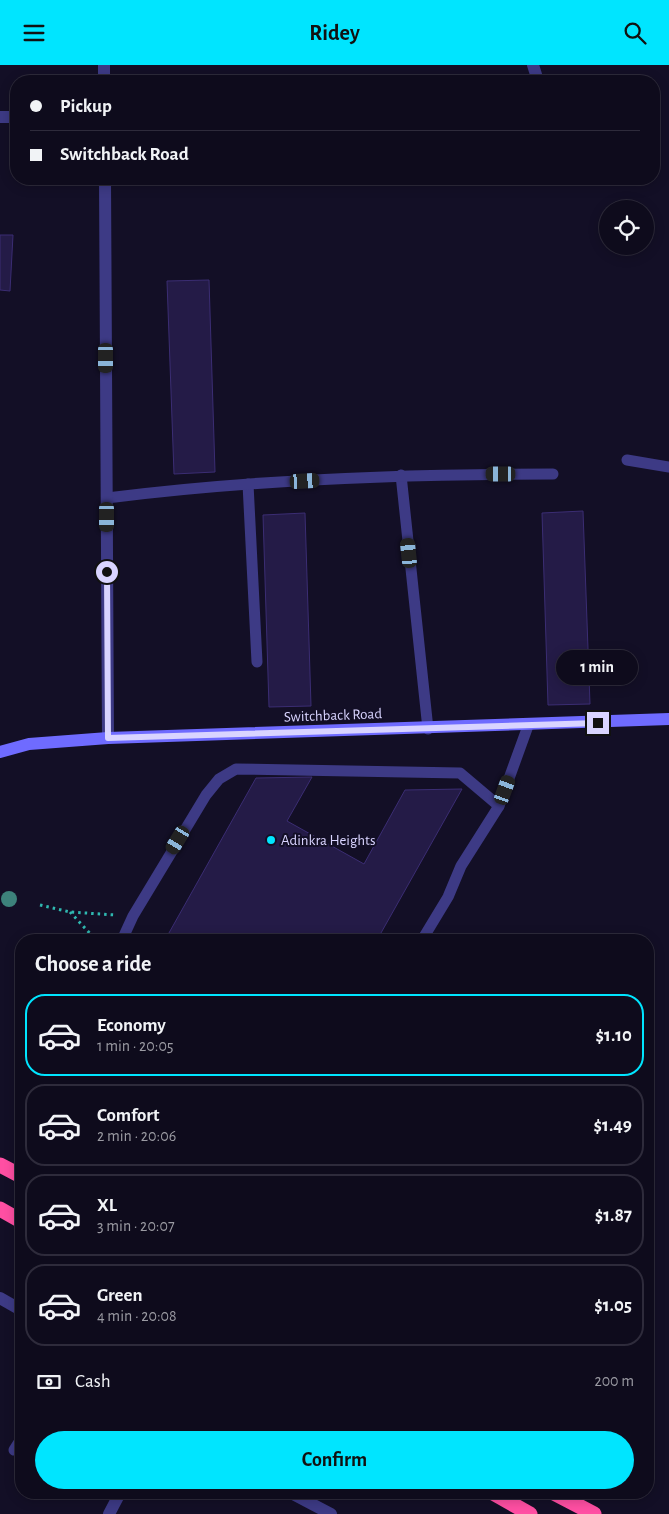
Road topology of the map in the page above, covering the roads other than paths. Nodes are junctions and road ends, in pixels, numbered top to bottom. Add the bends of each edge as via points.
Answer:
1 (105, 185) edge
2 (627, 460) dead end
3 (669, 467) edge
4 (553, 474) dead end
5 (401, 475) junction
6 (248, 484) junction
7 (107, 498) junction
8 (257, 662) dead end
9 (669, 719) edge
10 (528, 726) junction
11 (428, 729) junction
12 (108, 738) junction
13 (0, 752) edge
14 (499, 807) junction
15 (125, 934) edge
16 (426, 934) edge
17 (0, 1165) edge
18 (15, 1174) edge
19 (0, 1209) edge
20 (15, 1218) edge
21 (0, 1298) edge
22 (15, 1307) edge
23 (117, 1499) edge
24 (302, 1499) edge
25 (504, 1499) edge
26 (565, 1499) edge
27 (109, 1514) edge
28 (331, 1514) edge
29 (530, 1514) edge
30 (594, 1514) edge

1 - 7 street
2 - 3 lane
4 - 5 lane
5 - 6 lane
5 - 11 lane
6 - 7 lane
6 - 8 lane
7 - 12 street
9 - 10 street, Switchback Road
10 - 11 street, Switchback Road
10 - 14 lane
11 - 12 street, Switchback Road
12 - 13 street, Switchback Road via 29,744
14 - 15 lane via 460,773 236,769 219,779 206,795
14 - 16 lane via 462,866
17 - 18 highway
19 - 20 highway
21 - 22 street
23 - 27 street
24 - 28 street
25 - 29 highway
26 - 30 highway

